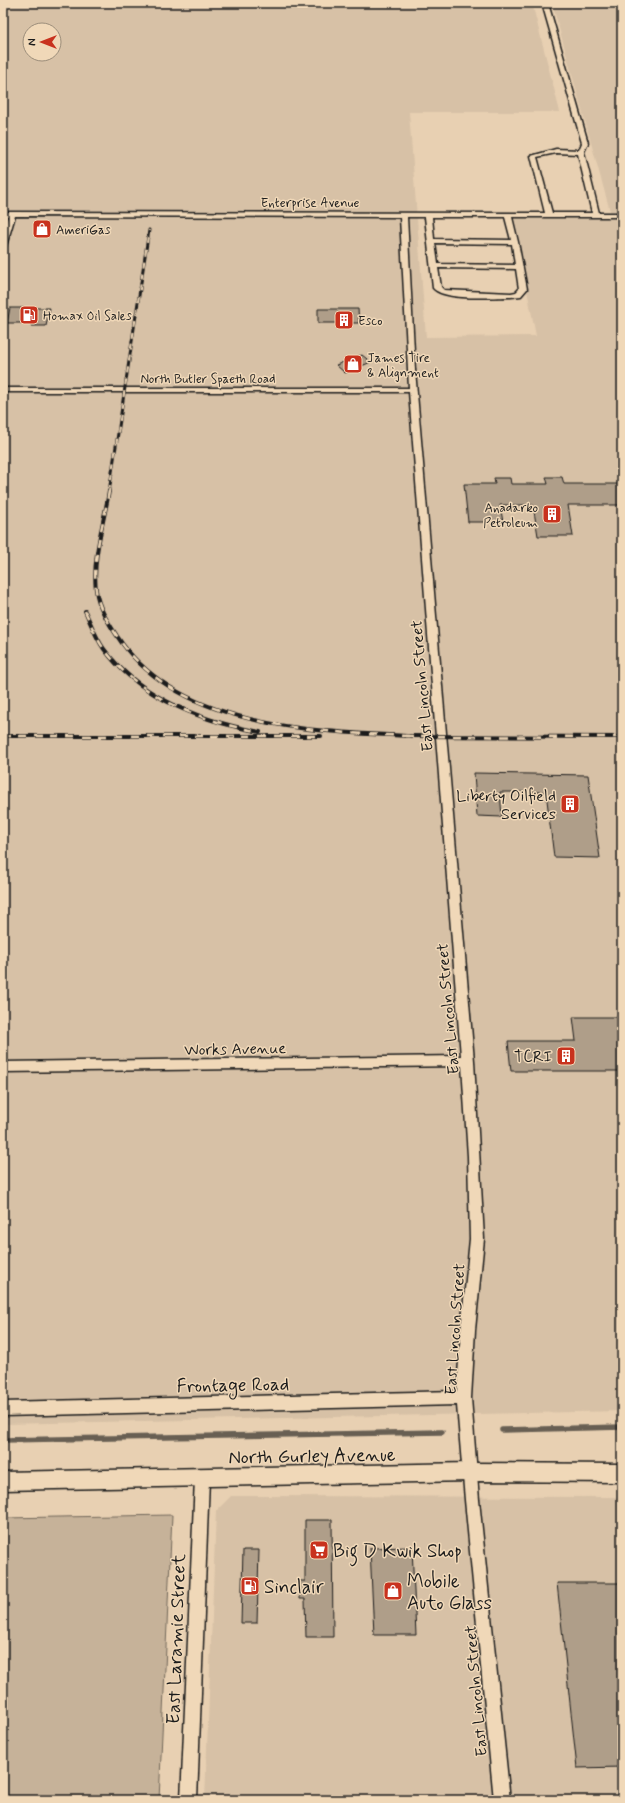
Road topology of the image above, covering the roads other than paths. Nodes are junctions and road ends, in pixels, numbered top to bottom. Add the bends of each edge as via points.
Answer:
1 (545, 3) edge
2 (581, 152) junction
3 (3, 214) edge
4 (12, 214) junction
5 (403, 214) junction
6 (428, 214) junction
7 (508, 215) junction
8 (550, 215) junction
9 (596, 215) junction
10 (616, 215) dead end
11 (432, 241) junction
12 (515, 242) junction
13 (3, 246) edge
14 (435, 266) junction
15 (519, 267) junction
16 (3, 390) edge
17 (413, 390) junction
18 (468, 1061) junction
19 (3, 1067) edge
20 (464, 1398) junction
21 (3, 1409) edge
22 (470, 1472) junction
23 (622, 1473) edge
24 (202, 1479) junction
25 (3, 1481) edge
26 (188, 1800) edge
27 (502, 1800) edge

1 - 2 street via 585,143
2 - 8 street via 556,151 534,156
2 - 9 street
3 - 4 street, Enterprise Avenue
4 - 5 street, Enterprise Avenue
4 - 13 street
5 - 6 street, Enterprise Avenue
5 - 17 street, East Lincoln Street
6 - 7 street, Enterprise Avenue
6 - 11 street
7 - 8 street, Enterprise Avenue
7 - 12 street
8 - 9 street, Enterprise Avenue
9 - 10 street, Enterprise Avenue
11 - 12 street
11 - 14 street
12 - 15 street
14 - 15 street
14 - 15 street via 437,288 441,292 472,294 518,294 523,289
16 - 17 street, North Butler Spaeth Road
17 - 18 street, East Lincoln Street
18 - 19 street, Works Avenue
18 - 20 street, East Lincoln Street via 477,1238
20 - 21 street, Frontage Road
20 - 22 street, East Lincoln Street
22 - 23 street, North Gurley Avenue
22 - 24 street, North Gurley Avenue
22 - 27 street, East Lincoln Street
24 - 25 street, North Gurley Avenue
24 - 26 street, East Laramie Street

